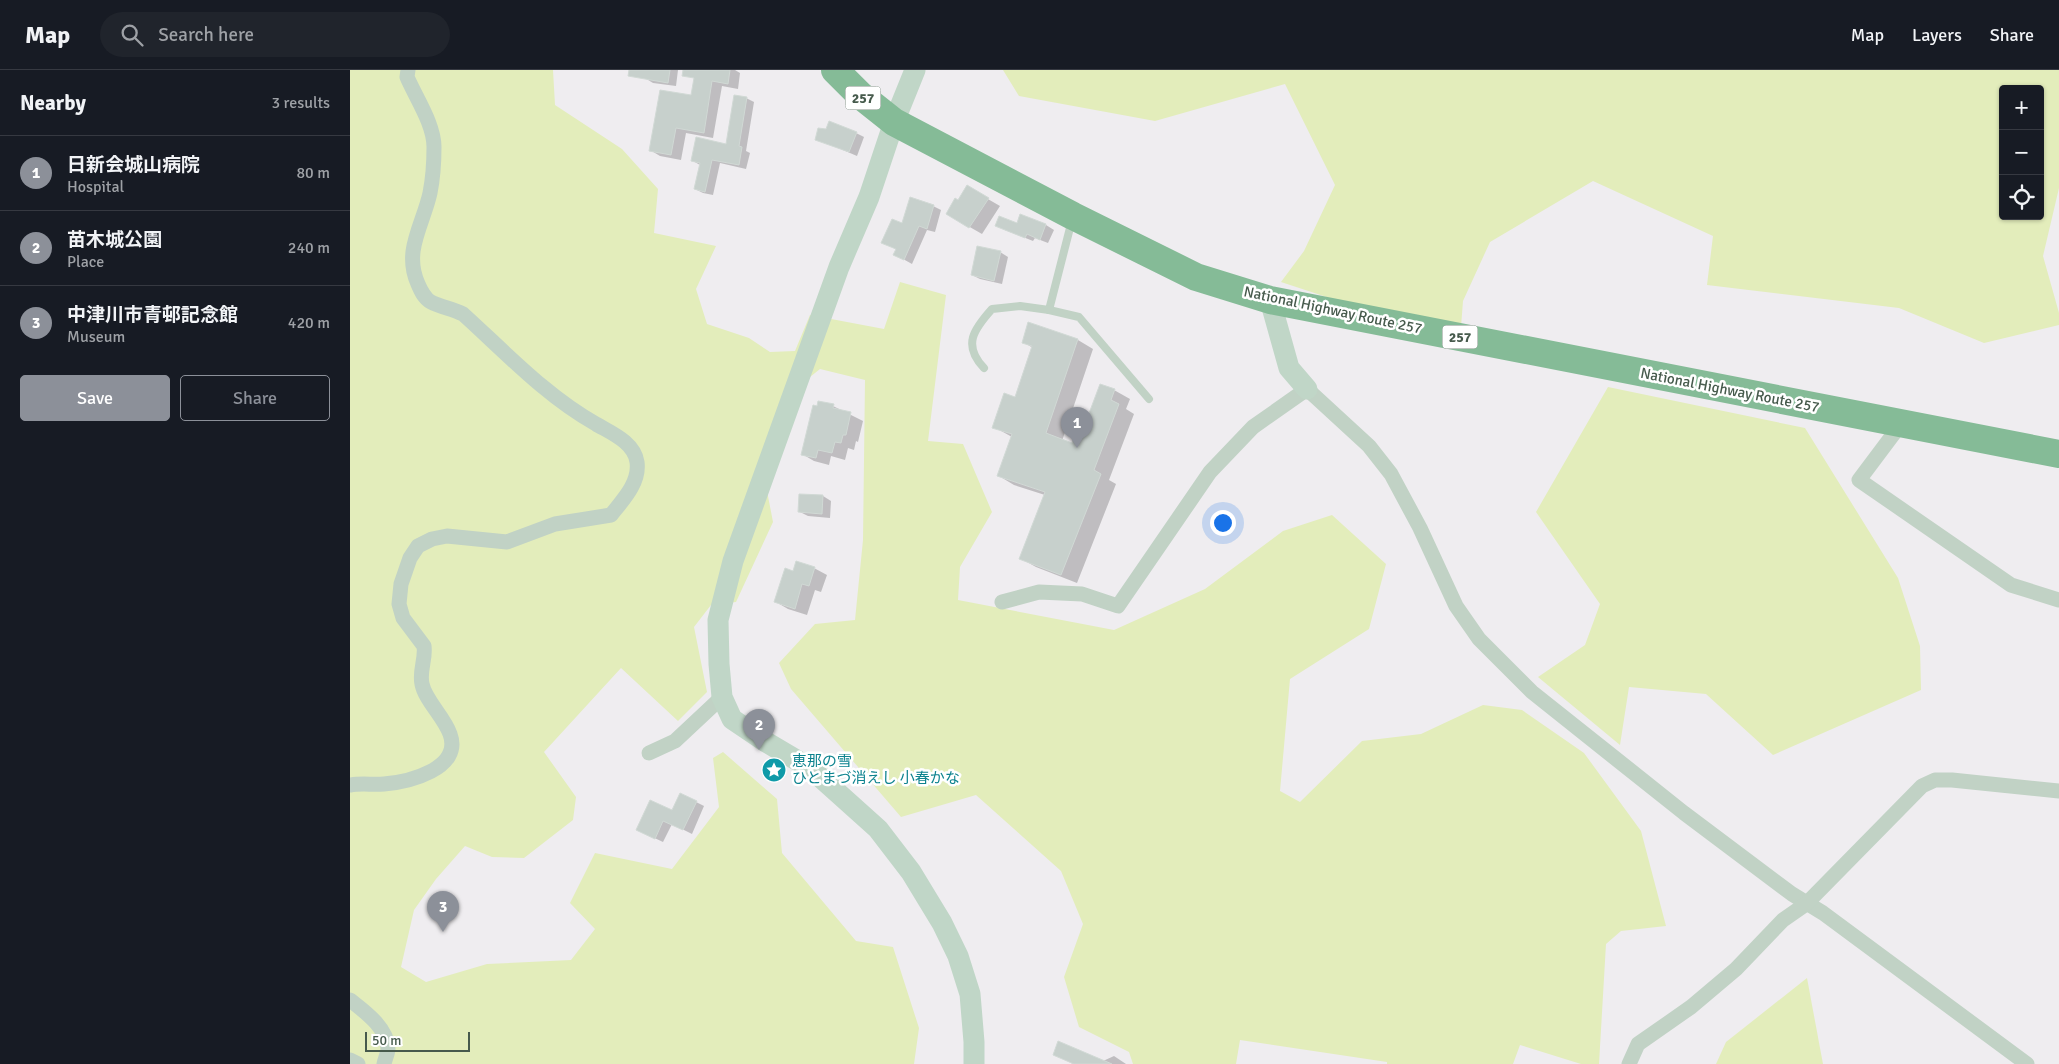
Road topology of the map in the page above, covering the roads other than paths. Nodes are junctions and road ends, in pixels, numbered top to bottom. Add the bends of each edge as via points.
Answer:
1 (408, 70) edge
2 (835, 70) edge
3 (915, 70) edge
4 (894, 122) junction
5 (1073, 216) junction
6 (1270, 300) junction
7 (1049, 310) junction
8 (984, 368) dead end
9 (1307, 389) junction
10 (1150, 399) dead end
11 (1901, 424) junction
12 (2059, 454) edge
13 (2059, 600) edge
14 (1002, 602) dead end
15 (722, 697) junction
16 (649, 753) dead end
17 (350, 785) edge
18 (2059, 791) edge
19 (1806, 904) junction
20 (350, 1000) edge
21 (350, 1060) edge
22 (358, 1064) edge
23 (384, 1064) edge
24 (974, 1064) edge
25 (1630, 1064) edge
26 (2026, 1064) edge

1 - 17 street via 407,77 429,125 434,145 430,190 411,262 423,294 431,302 463,314 538,383 584,418 623,441 633,450 637,462 631,491 611,515 555,524 507,542 447,536 418,546 401,584 399,604 403,618 424,646 422,685 450,734 450,754 443,764 428,774 385,784
2 - 4 highway, National Highway Route 257 / 257
3 - 4 street
4 - 5 highway, National Highway Route 257 / 257
4 - 15 street via 733,561 718,620
5 - 6 highway, National Highway Route 257 / 257 via 1196,277
5 - 7 lane
6 - 9 street via 1289,368
6 - 11 highway, National Highway Route 257 / 257
7 - 8 lane via 1020,306 992,309 976,326 972,345 976,360
7 - 10 lane via 1079,317
9 - 14 street via 1253,427 1210,472 1118,606 1082,594 1039,592
9 - 19 street via 1369,446 1391,474 1456,606 1479,639 1540,698 1684,813
11 - 12 highway, National Highway Route 257 / 257
11 - 13 street via 1859,480 2011,585
15 - 16 street via 675,741
15 - 24 street via 732,719 810,768 878,829 911,872 958,956 970,994
18 - 19 street via 1952,780 1928,783
19 - 25 street via 1783,920 1736,969 1691,1007 1638,1044
19 - 26 street via 1831,918
20 - 23 street via 380,1027 388,1049
21 - 22 street

